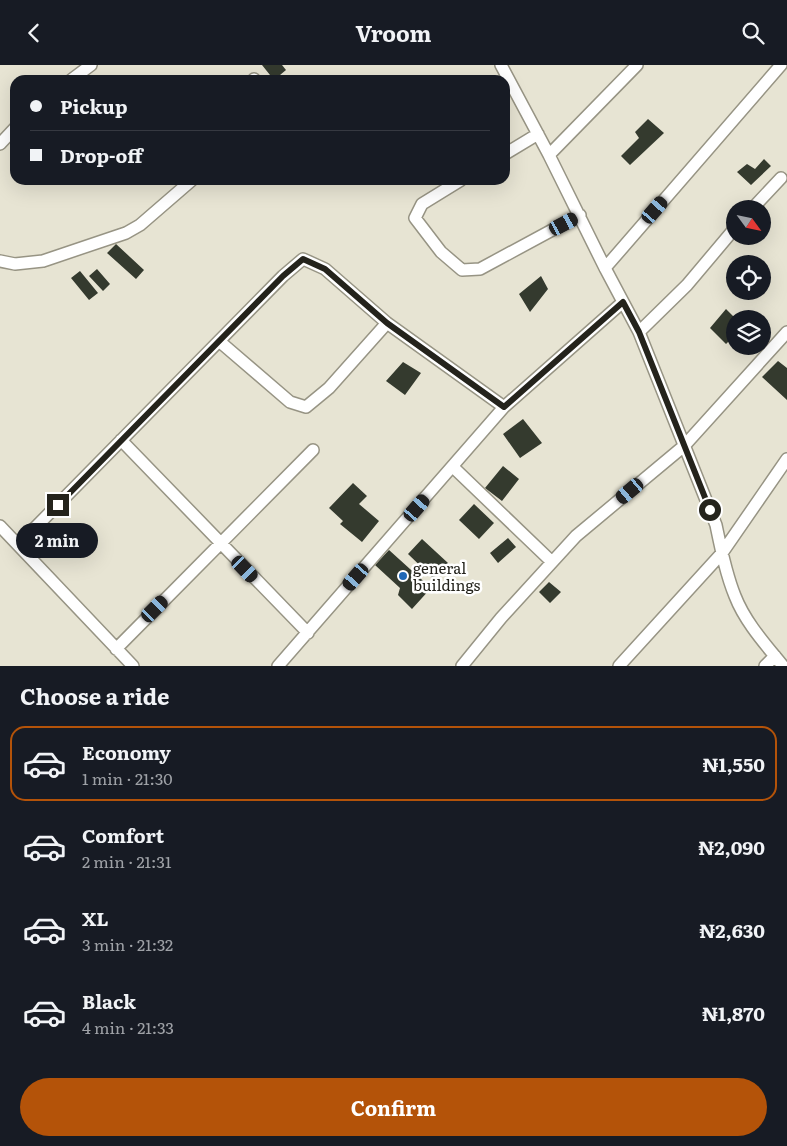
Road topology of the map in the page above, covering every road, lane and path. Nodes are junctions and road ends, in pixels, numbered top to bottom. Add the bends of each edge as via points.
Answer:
1 (91, 65) edge
2 (637, 65) edge
3 (781, 65) edge
4 (78, 75) edge
5 (510, 82) edge
6 (10, 133) edge
7 (538, 134) junction
8 (0, 144) edge
9 (510, 151) edge
10 (550, 155) junction
11 (781, 178) dead end
12 (186, 185) edge
13 (454, 185) edge
14 (760, 200) edge
15 (580, 215) junction
16 (726, 239) edge
17 (0, 261) edge
18 (605, 268) junction
19 (623, 302) junction
20 (387, 323) junction
21 (639, 332) junction
22 (787, 333) edge
23 (220, 341) junction
24 (504, 407) junction
25 (121, 440) junction
26 (684, 447) junction
27 (313, 450) dead end
28 (787, 459) edge
29 (453, 467) junction
30 (0, 526) edge
31 (19, 544) junction
32 (220, 544) junction
33 (722, 553) junction
34 (552, 562) junction
35 (308, 633) junction
36 (116, 649) junction
37 (775, 656) junction
38 (133, 666) edge
39 (278, 666) edge
40 (462, 666) edge
41 (619, 666) edge
42 (765, 666) edge
43 (783, 666) edge

1 - 4 street
2 - 10 street
3 - 18 street
5 - 7 street
6 - 8 street
7 - 9 street
7 - 10 street
10 - 15 street
11 - 14 street
12 - 17 street via 126,233 43,261 15,264
13 - 15 street via 422,204 415,218 441,252 462,270 480,269
15 - 18 street
16 - 21 street via 687,285
18 - 19 street
19 - 21 street
19 - 24 street
20 - 23 street via 325,269 303,259
20 - 23 street via 329,388 306,407 290,402
20 - 24 street
21 - 26 street
22 - 26 street
23 - 25 street
24 - 29 street
25 - 31 street
25 - 32 street
26 - 33 street via 716,525
26 - 34 street via 576,536
27 - 32 street
28 - 33 street
29 - 34 street
29 - 35 street
30 - 31 street
31 - 36 street
32 - 35 street
32 - 36 street
33 - 37 street via 735,597
33 - 41 street
34 - 40 street
35 - 39 street
36 - 38 street
37 - 42 street
37 - 43 street

